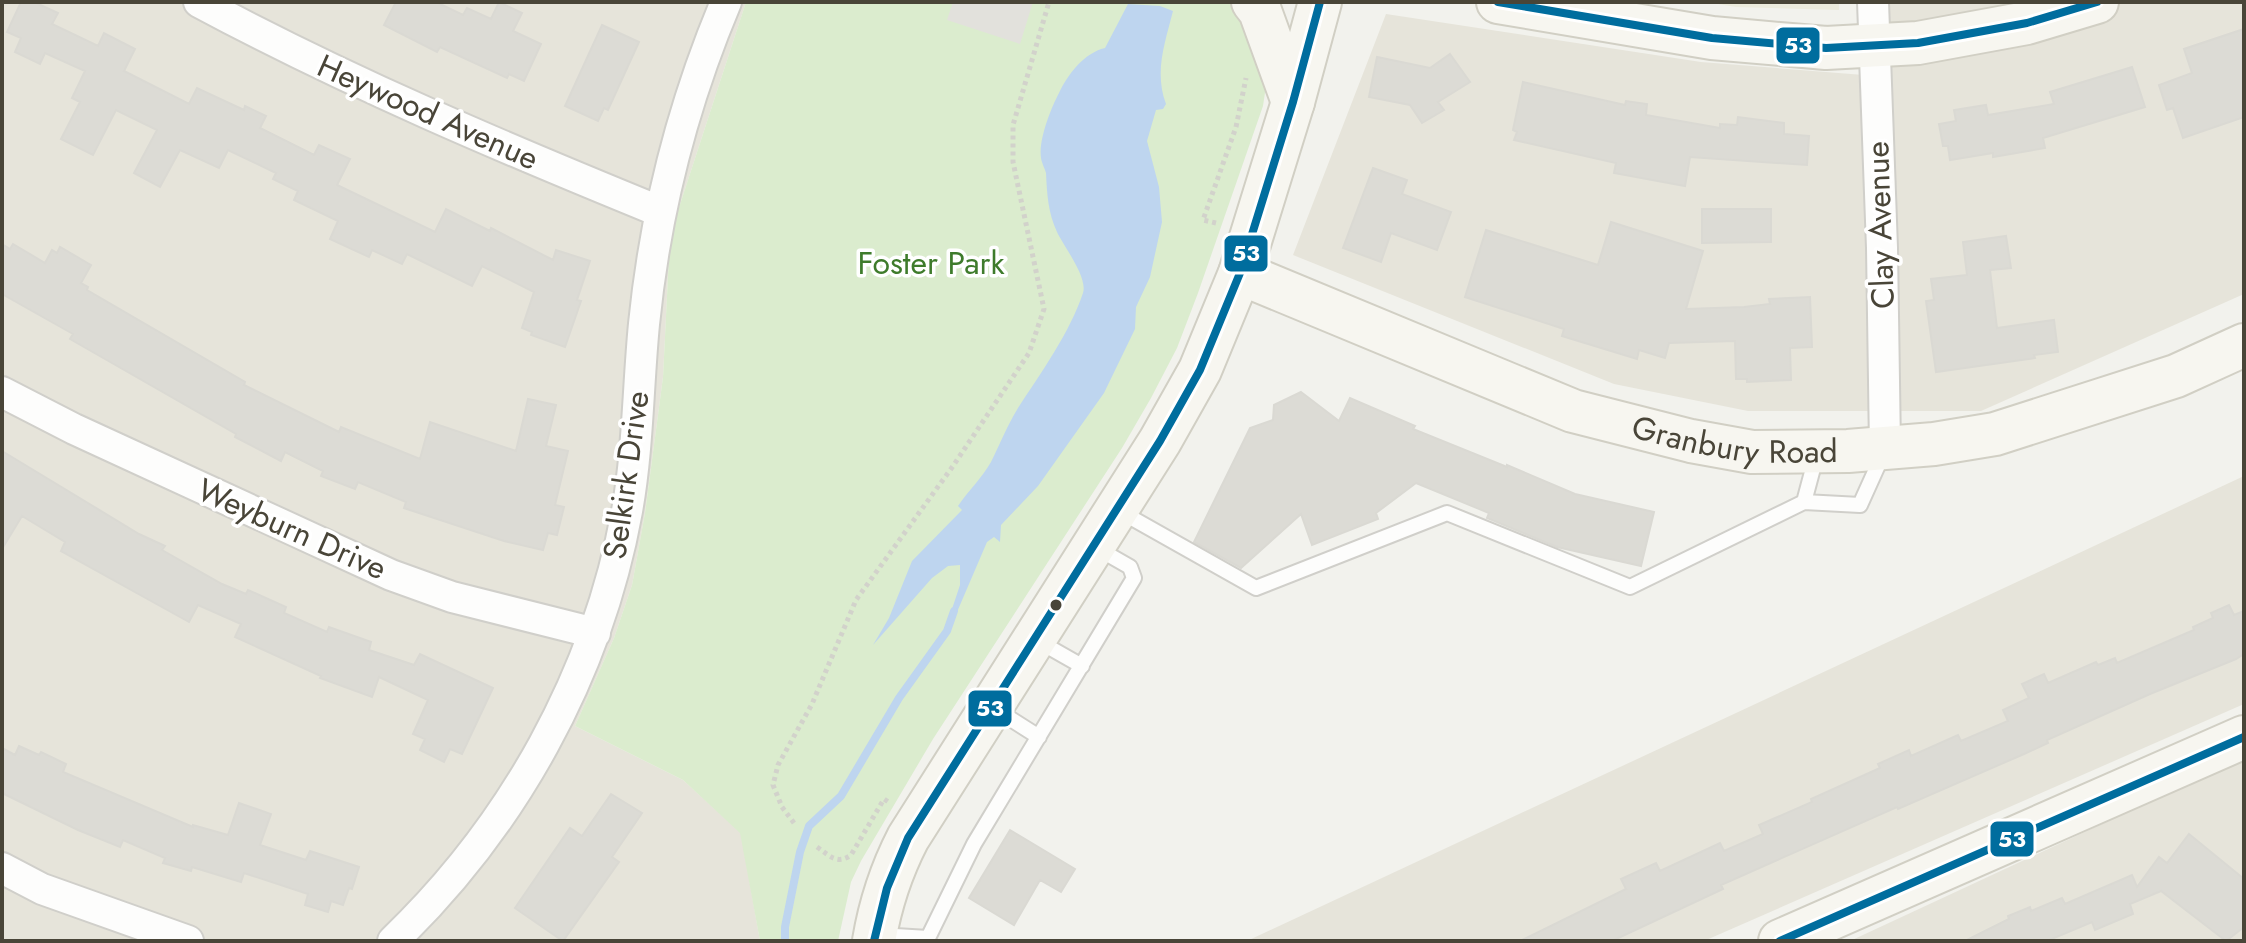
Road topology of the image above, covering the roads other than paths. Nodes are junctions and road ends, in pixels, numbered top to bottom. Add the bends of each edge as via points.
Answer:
1 (199, 2) edge
2 (726, 2) edge
3 (1253, 2) edge
4 (1320, 2) edge
5 (1498, 2) edge
6 (1873, 2) edge
7 (2097, 2) edge
8 (1875, 47) junction
9 (1293, 102) junction
10 (661, 212) junction
11 (1240, 273) junction
12 (2244, 345) edge
13 (2, 392) edge
14 (1885, 448) junction
15 (1818, 452) junction
16 (1804, 502) junction
17 (1117, 509) junction
18 (1094, 546) junction
19 (595, 633) junction
20 (1034, 639) junction
21 (1082, 666) junction
22 (992, 706) junction
23 (1039, 737) junction
24 (2244, 737) edge
25 (2, 868) edge
26 (874, 938) edge
27 (188, 941) edge
28 (393, 941) edge
29 (1780, 941) edge

1 - 10 street, Heywood Avenue via 467,133
2 - 10 street, Selkirk Drive via 691,93
3 - 9 street
4 - 9 street
5 - 8 street via 1712,38
6 - 8 street, Clay Avenue
7 - 8 street via 2027,23
8 - 14 street, Clay Avenue
9 - 11 street
10 - 19 street, Selkirk Drive via 644,322 627,511
11 - 15 street, Granbury Road via 1573,411 1752,452
11 - 17 street via 1200,370
12 - 14 street, Granbury Road via 2176,376 1995,434
13 - 19 street, Weyburn Drive via 391,575 452,597
14 - 15 street, Granbury Road
14 - 16 lane via 1860,505
15 - 16 lane
16 - 17 lane via 1630,587 1447,513 1256,588
17 - 18 street
18 - 20 street
18 - 21 lane via 1130,567 1134,578
19 - 28 street, Selkirk Drive via 527,777 471,857
20 - 21 lane
20 - 22 street
21 - 23 lane
22 - 23 lane
22 - 26 street via 896,862
23 - 26 lane via 974,844 928,938
24 - 29 street
25 - 27 street via 42,889

